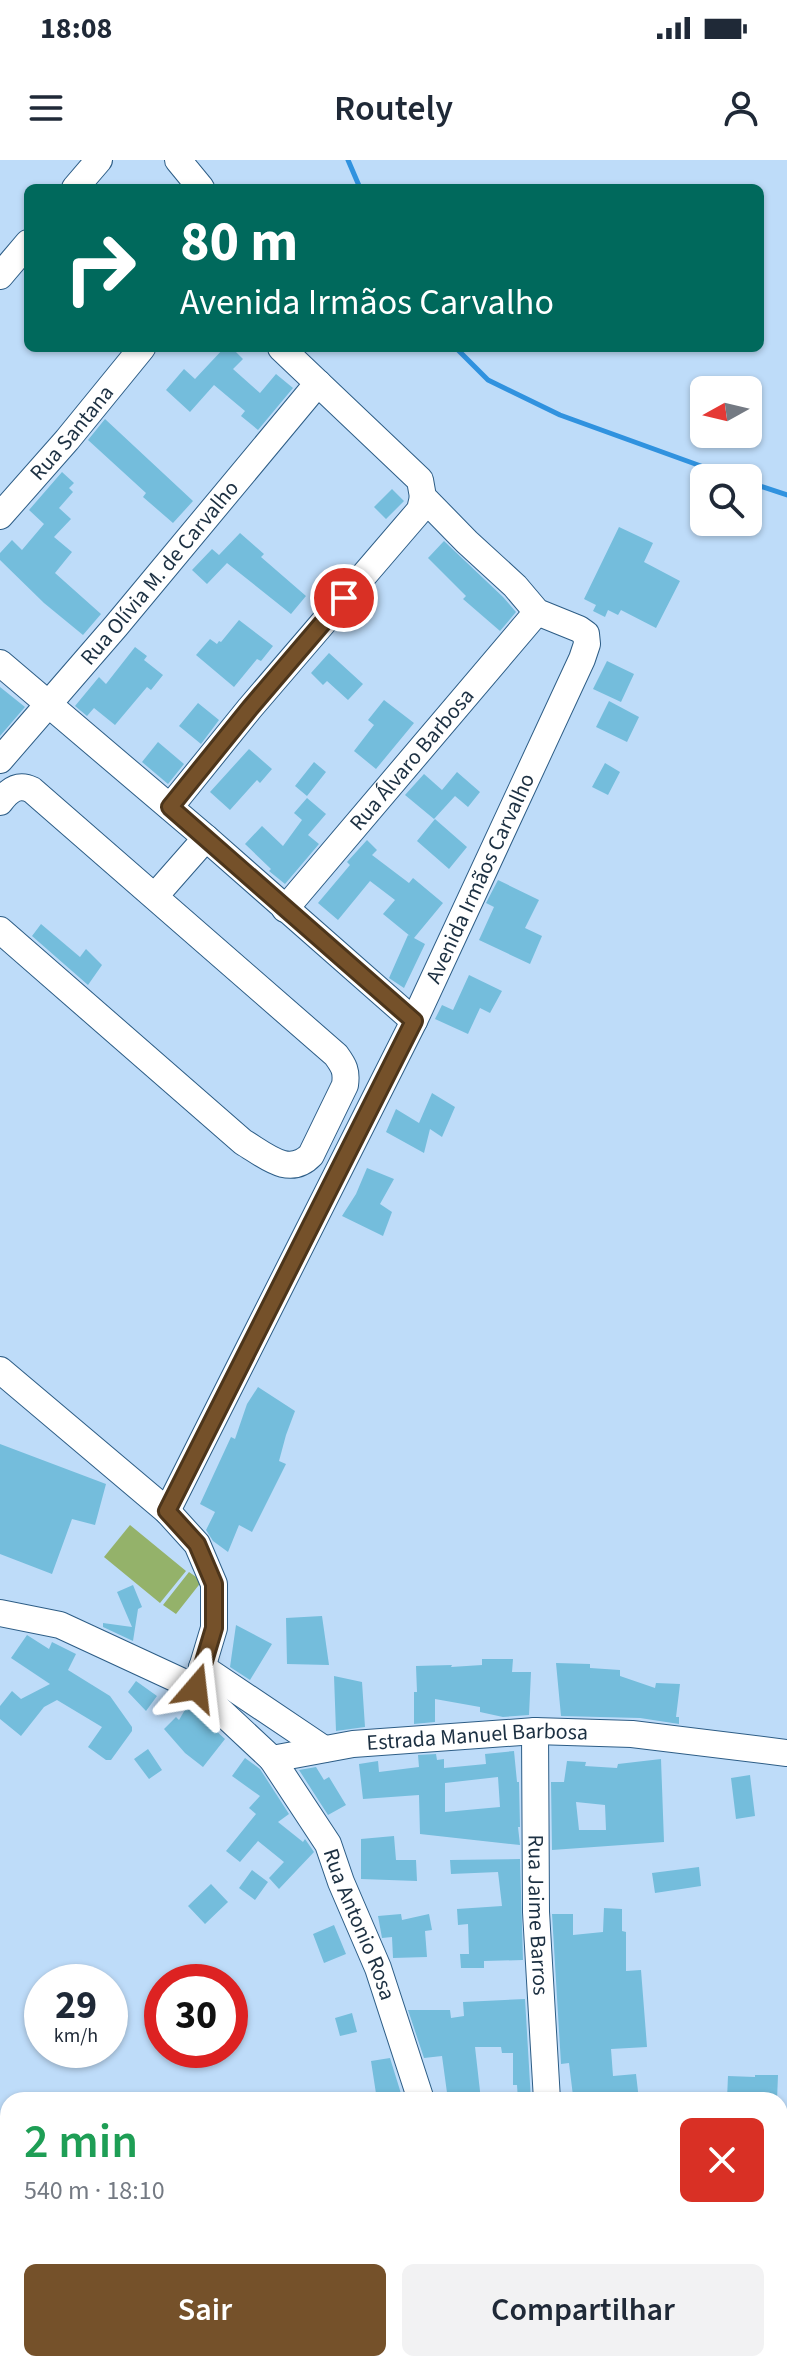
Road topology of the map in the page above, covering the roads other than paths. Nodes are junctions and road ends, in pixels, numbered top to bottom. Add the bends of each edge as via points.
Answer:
1 (99, 160) edge
2 (178, 160) edge
3 (78, 184) edge
4 (198, 184) edge
5 (24, 248) edge
6 (0, 276) edge
7 (139, 352) edge
8 (285, 352) edge
9 (318, 383) junction
10 (423, 497) junction
11 (0, 516) edge
12 (537, 612) junction
13 (0, 663) edge
14 (47, 704) junction
15 (0, 760) edge
16 (0, 802) edge
17 (170, 807) junction
18 (206, 838) junction
19 (155, 896) junction
20 (285, 909) junction
21 (0, 930) edge
22 (414, 1021) junction
23 (0, 1370) edge
24 (167, 1511) junction
25 (0, 1613) edge
26 (199, 1678) junction
27 (535, 1731) junction
28 (324, 1749) junction
29 (787, 1753) edge
30 (272, 1759) junction
31 (418, 2092) edge
32 (547, 2092) edge

1 - 3 street
2 - 4 street
5 - 6 street
7 - 11 street, Rua Santana
8 - 9 street
9 - 10 street via 420,480
9 - 14 street, Rua Olívia M. de Carvalho
10 - 12 street
10 - 17 street via 420,510
12 - 20 street, Rua Álvaro Barbosa
12 - 22 street, Avenida Irmãos Carvalho via 579,629 587,644
13 - 14 street
14 - 15 street, Rua Olívia M. de Carvalho
14 - 17 street
16 - 19 street via 17,787 32,790
17 - 18 street
18 - 19 street
18 - 20 street
19 - 21 street via 345,1067 345,1085 305,1161 280,1165 243,1142
20 - 22 street
22 - 24 street, Avenida Irmãos Carvalho
23 - 24 street
24 - 26 street via 197,1544 214,1584 214,1628
25 - 26 street via 60,1625
26 - 28 street
26 - 30 street
27 - 28 street, Estrada Manuel Barbosa
27 - 29 street, Estrada Manuel Barbosa via 632,1734
27 - 32 street, Rua Jaime Barros via 536,1912
28 - 30 street, Estrada Manuel Barbosa
30 - 31 street, Rua Antonio Rosa via 328,1844 378,1968

